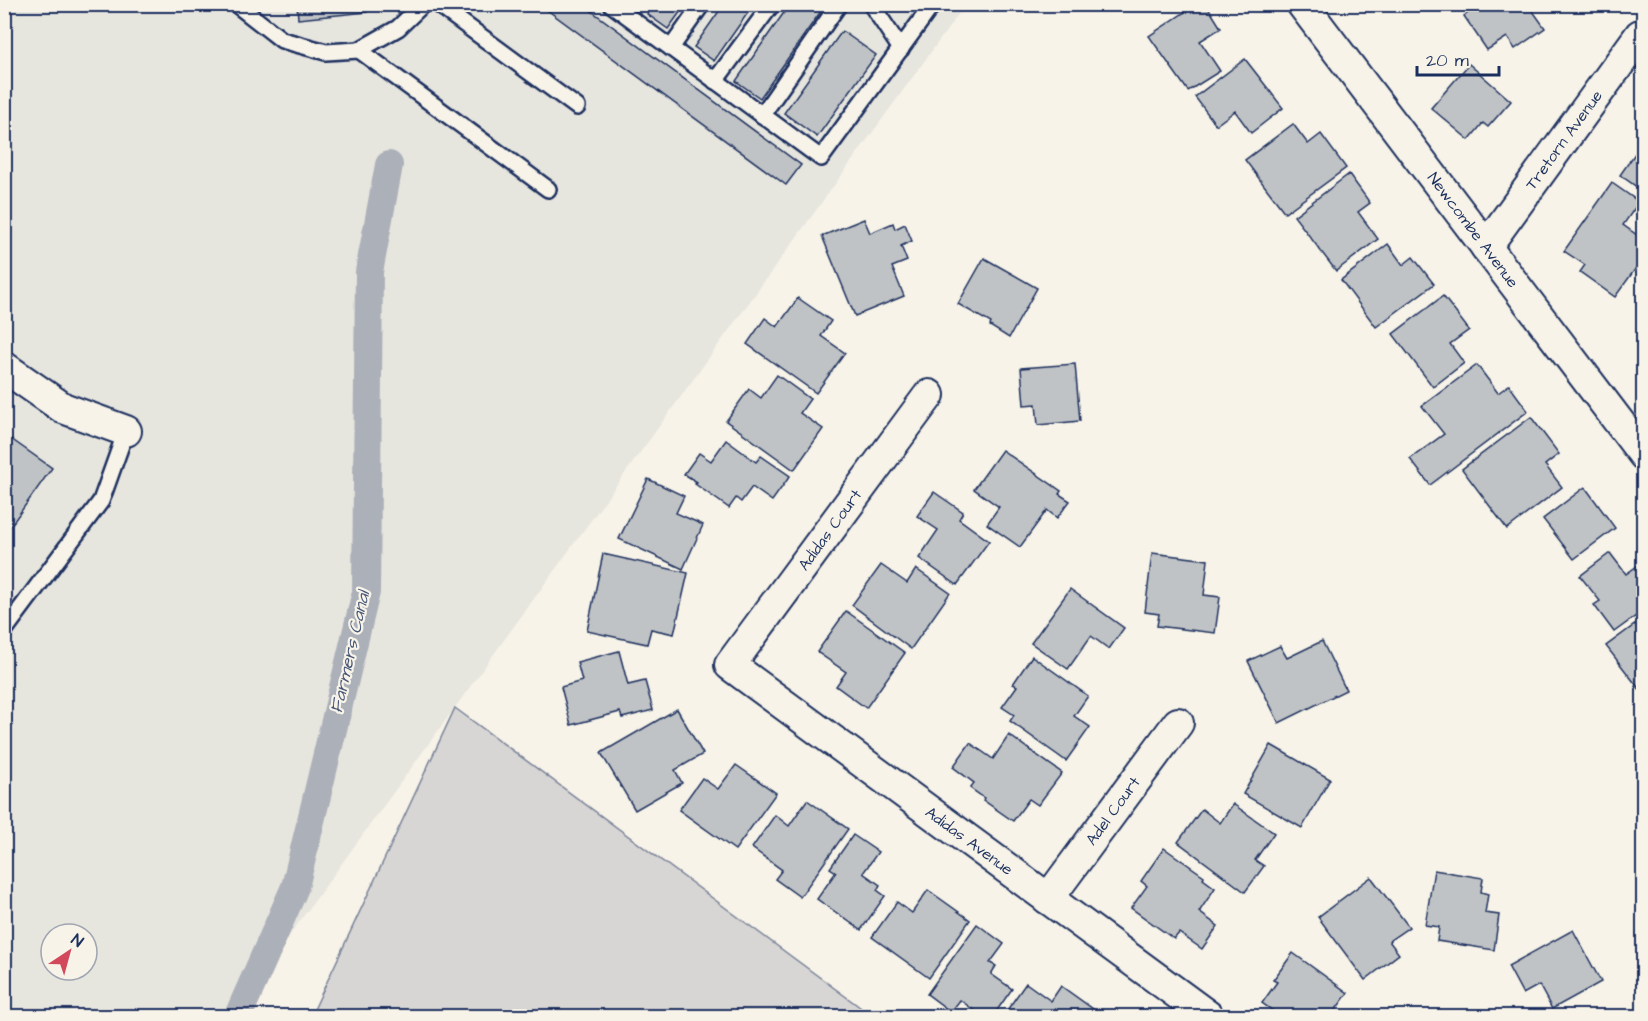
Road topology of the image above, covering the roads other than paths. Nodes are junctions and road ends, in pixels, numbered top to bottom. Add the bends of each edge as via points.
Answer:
1 (236, 4) edge
2 (423, 4) edge
3 (437, 4) edge
4 (611, 4) edge
5 (702, 4) edge
6 (772, 4) edge
7 (839, 4) edge
8 (871, 4) edge
9 (933, 4) edge
10 (1302, 4) edge
11 (628, 10) edge
12 (1644, 38) edge
13 (671, 48) junction
14 (901, 49) junction
15 (359, 50) junction
16 (715, 81) junction
17 (577, 107) dead end
18 (762, 115) junction
19 (548, 189) dead end
20 (1486, 247) junction
21 (5, 367) edge
22 (929, 395) dead end
23 (126, 431) joint
24 (1644, 455) edge
25 (4, 631) edge
26 (730, 665) joint
27 (1178, 723) dead end
28 (1048, 899) junction
29 (1208, 1017) edge

1 - 15 lane via 282,40 326,52
2 - 15 lane via 398,28
3 - 17 lane
4 - 11 lane
5 - 13 lane
6 - 16 lane
7 - 18 lane
8 - 14 lane
9 - 14 lane
10 - 20 street, Newcombe Avenue
11 - 13 lane
12 - 20 street, Tretorn Avenue via 1640,35
13 - 16 lane
14 - 18 lane via 821,158
15 - 19 lane
16 - 18 lane
20 - 24 street, Newcombe Avenue
21 - 23 street via 63,408
22 - 26 street, Adidas Court
23 - 25 lane via 101,501
26 - 28 street, Adidas Avenue
27 - 28 street, Adel Court
28 - 29 street, Adidas Avenue

